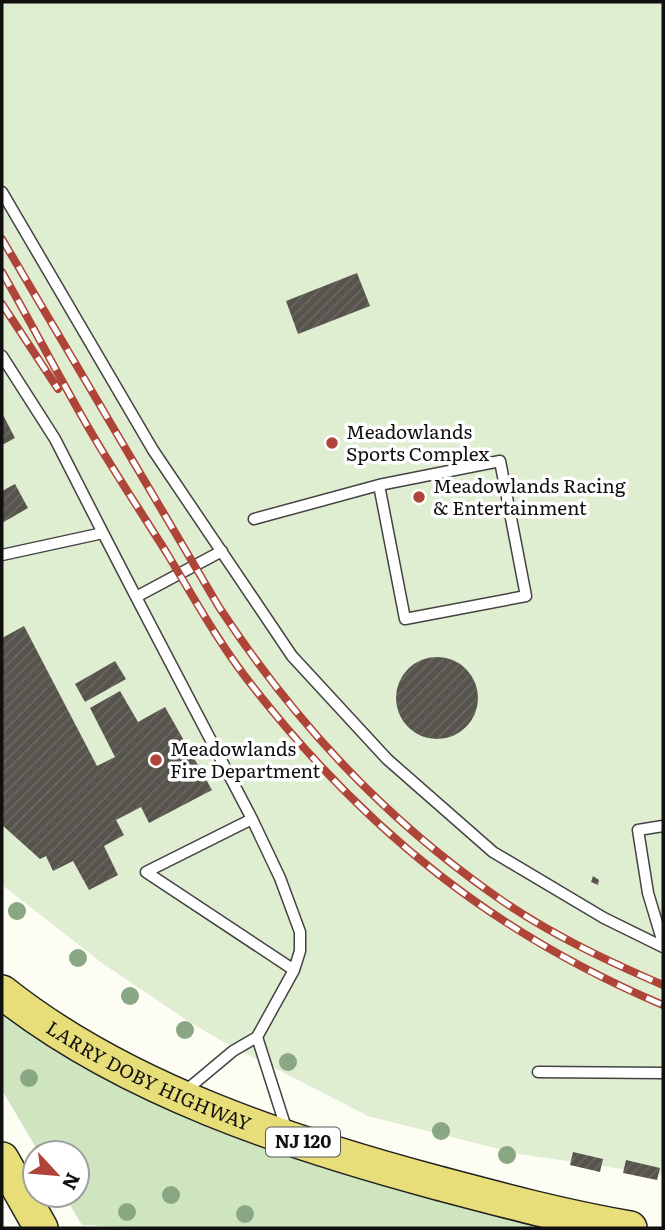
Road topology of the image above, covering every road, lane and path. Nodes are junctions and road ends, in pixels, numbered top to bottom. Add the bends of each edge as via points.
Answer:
1 (2, 192) edge
2 (2, 356) edge
3 (379, 485) junction
4 (254, 519) dead end
5 (103, 533) junction
6 (222, 551) junction
7 (2, 555) edge
8 (136, 597) junction
9 (252, 819) junction
10 (663, 826) edge
11 (663, 945) edge
12 (294, 970) junction
13 (2, 992) edge
14 (257, 1037) junction
15 (538, 1072) dead end
16 (663, 1073) edge
17 (181, 1095) junction
18 (289, 1138) junction
19 (2, 1160) edge
20 (41, 1228) edge
21 (630, 1228) edge

1 - 6 lane via 153,450
2 - 5 lane via 55,439
3 - 3 lane via 405,620 526,596 500,461
3 - 4 lane
5 - 7 lane
5 - 8 lane
6 - 8 lane
6 - 11 lane via 292,656 387,759 493,852 604,918
8 - 9 lane
9 - 12 lane via 300,932
9 - 12 lane via 146,872
10 - 11 lane via 638,830 648,893
12 - 14 lane
13 - 17 main road, LARRY DOBY HIGHWAY / NJ 120 via 78,1044
14 - 17 lane
14 - 18 lane
15 - 16 lane
17 - 18 main road, LARRY DOBY HIGHWAY / NJ 120
18 - 21 main road, LARRY DOBY HIGHWAY / NJ 120 via 495,1198
19 - 20 main road

